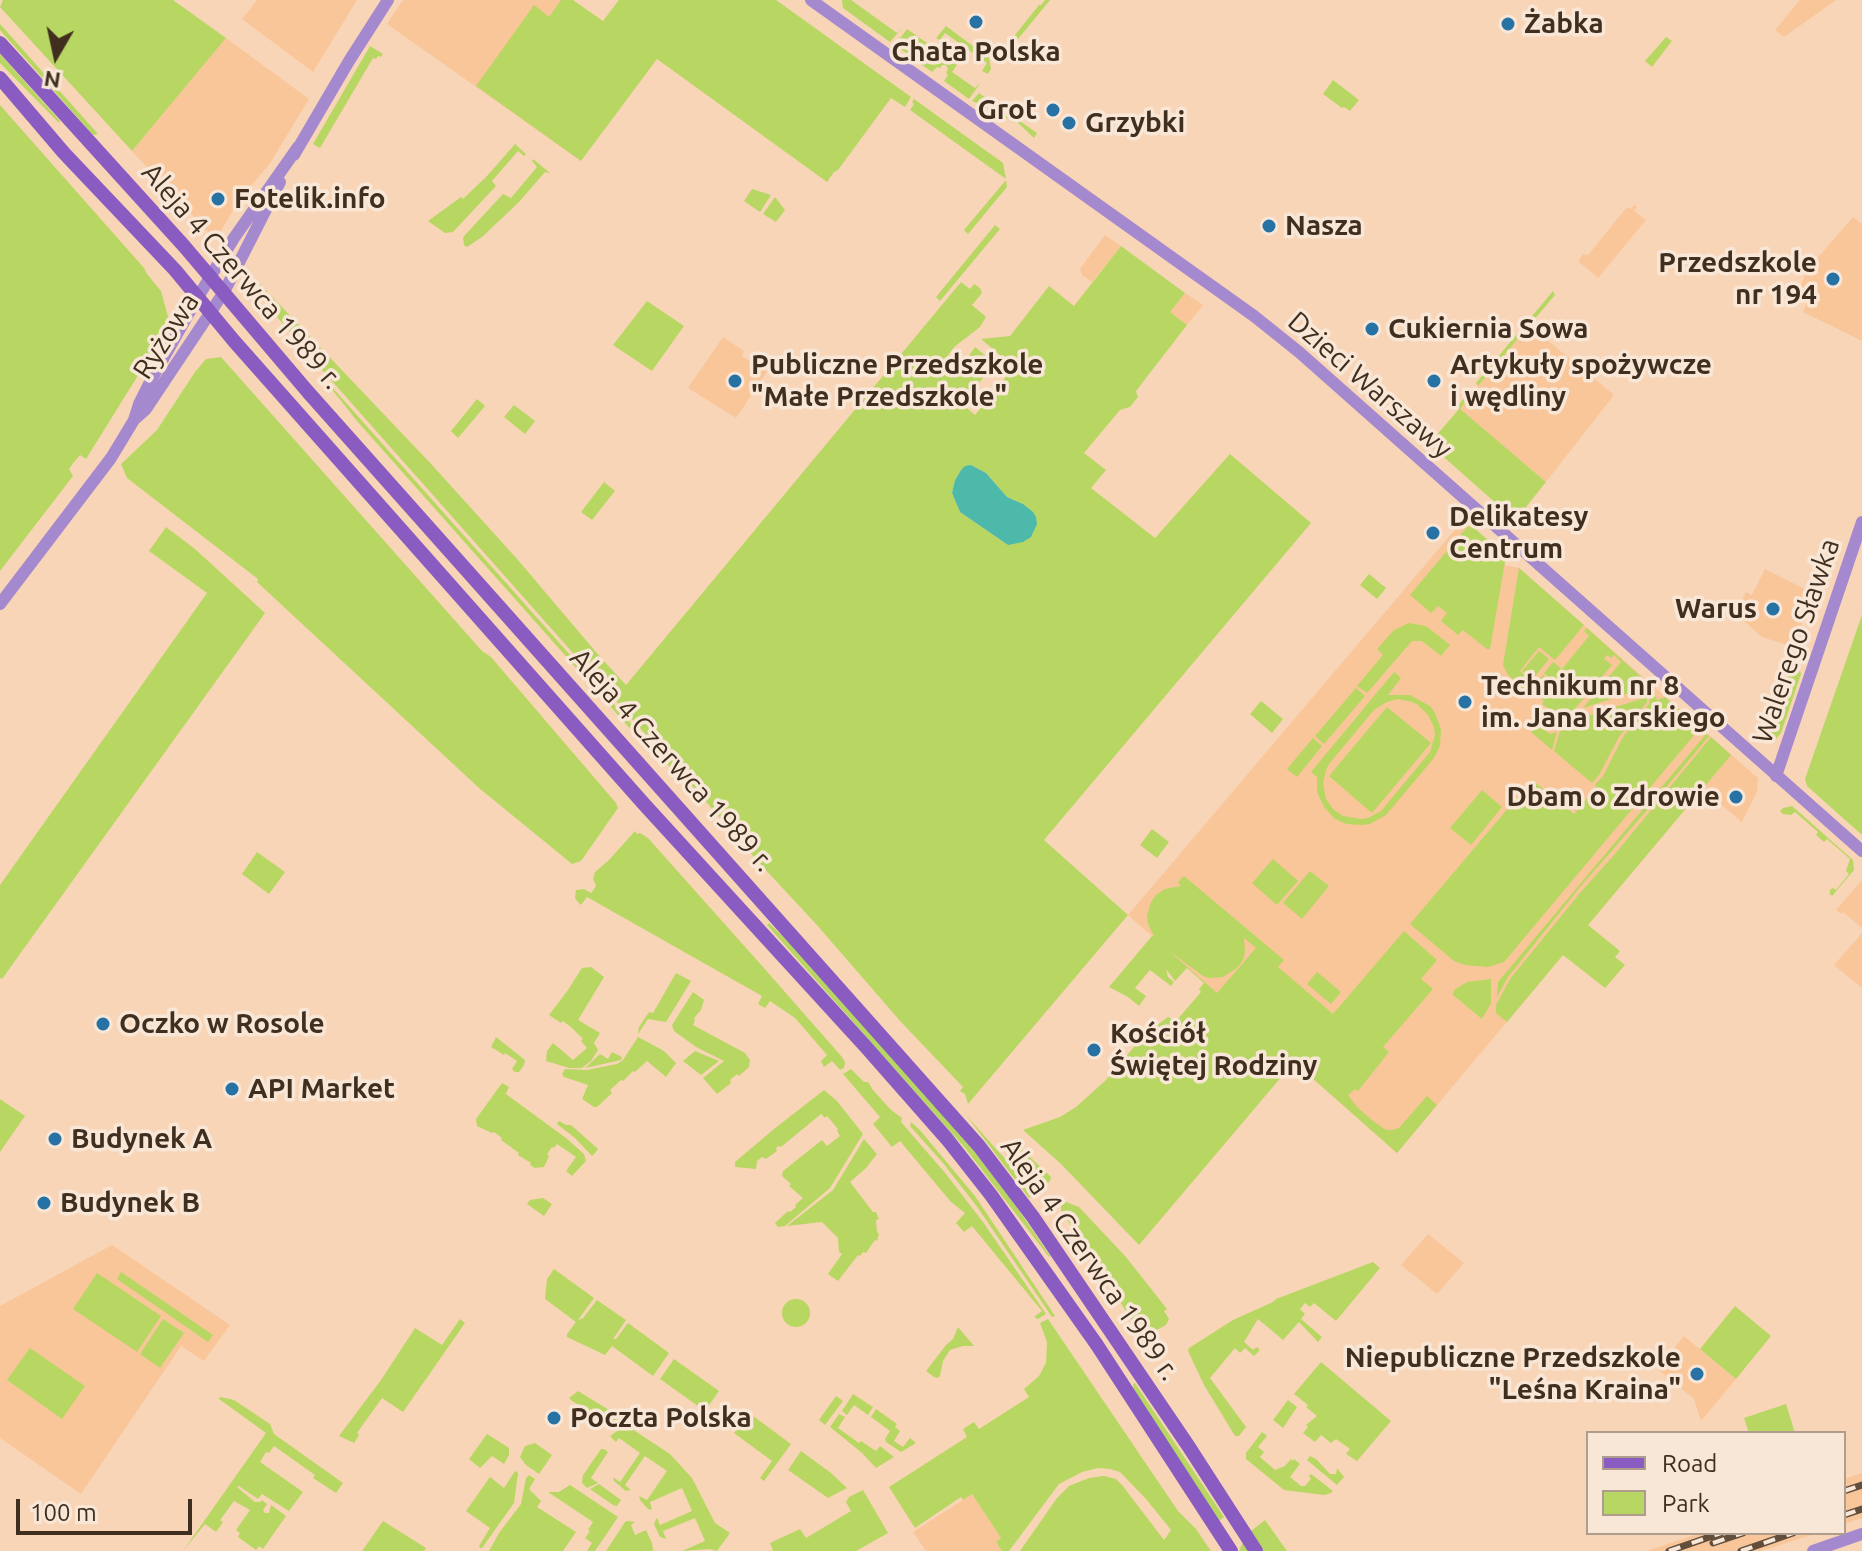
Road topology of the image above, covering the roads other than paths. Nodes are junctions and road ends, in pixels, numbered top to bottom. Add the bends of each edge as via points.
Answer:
1 (388, 0) edge
2 (811, 0) edge
3 (0, 43) edge
4 (0, 78) edge
5 (298, 147) junction
6 (211, 278) junction
7 (224, 292) junction
8 (198, 297) junction
9 (210, 312) junction
10 (134, 420) junction
11 (1862, 522) edge
12 (0, 604) edge
13 (1776, 776) junction
14 (1862, 851) edge
15 (1862, 1534) edge
16 (1231, 1551) edge
17 (1256, 1551) edge
18 (1813, 1551) edge

1 - 5 street, Ryżowa
2 - 13 street, Dzieci Warszawy via 1281,337
3 - 6 main road, Aleja 4 Czerwca 1989 r.
4 - 8 main road, Aleja 4 Czerwca 1989 r.
5 - 6 street, Ryżowa
5 - 7 street, Ryżowa
6 - 7 main road, Aleja 4 Czerwca 1989 r.
6 - 8 street, Ryżowa
7 - 9 street, Ryżowa
7 - 17 main road, Aleja 4 Czerwca 1989 r. via 979,1146 1033,1217
8 - 9 main road, Aleja 4 Czerwca 1989 r.
8 - 10 street, Ryżowa
9 - 10 street, Ryżowa
9 - 16 main road, Aleja 4 Czerwca 1989 r. via 947,1139 1092,1337
10 - 12 street, Ryżowa
11 - 13 street, Walerego Sławka
13 - 14 street, Dzieci Warszawy
15 - 18 street

